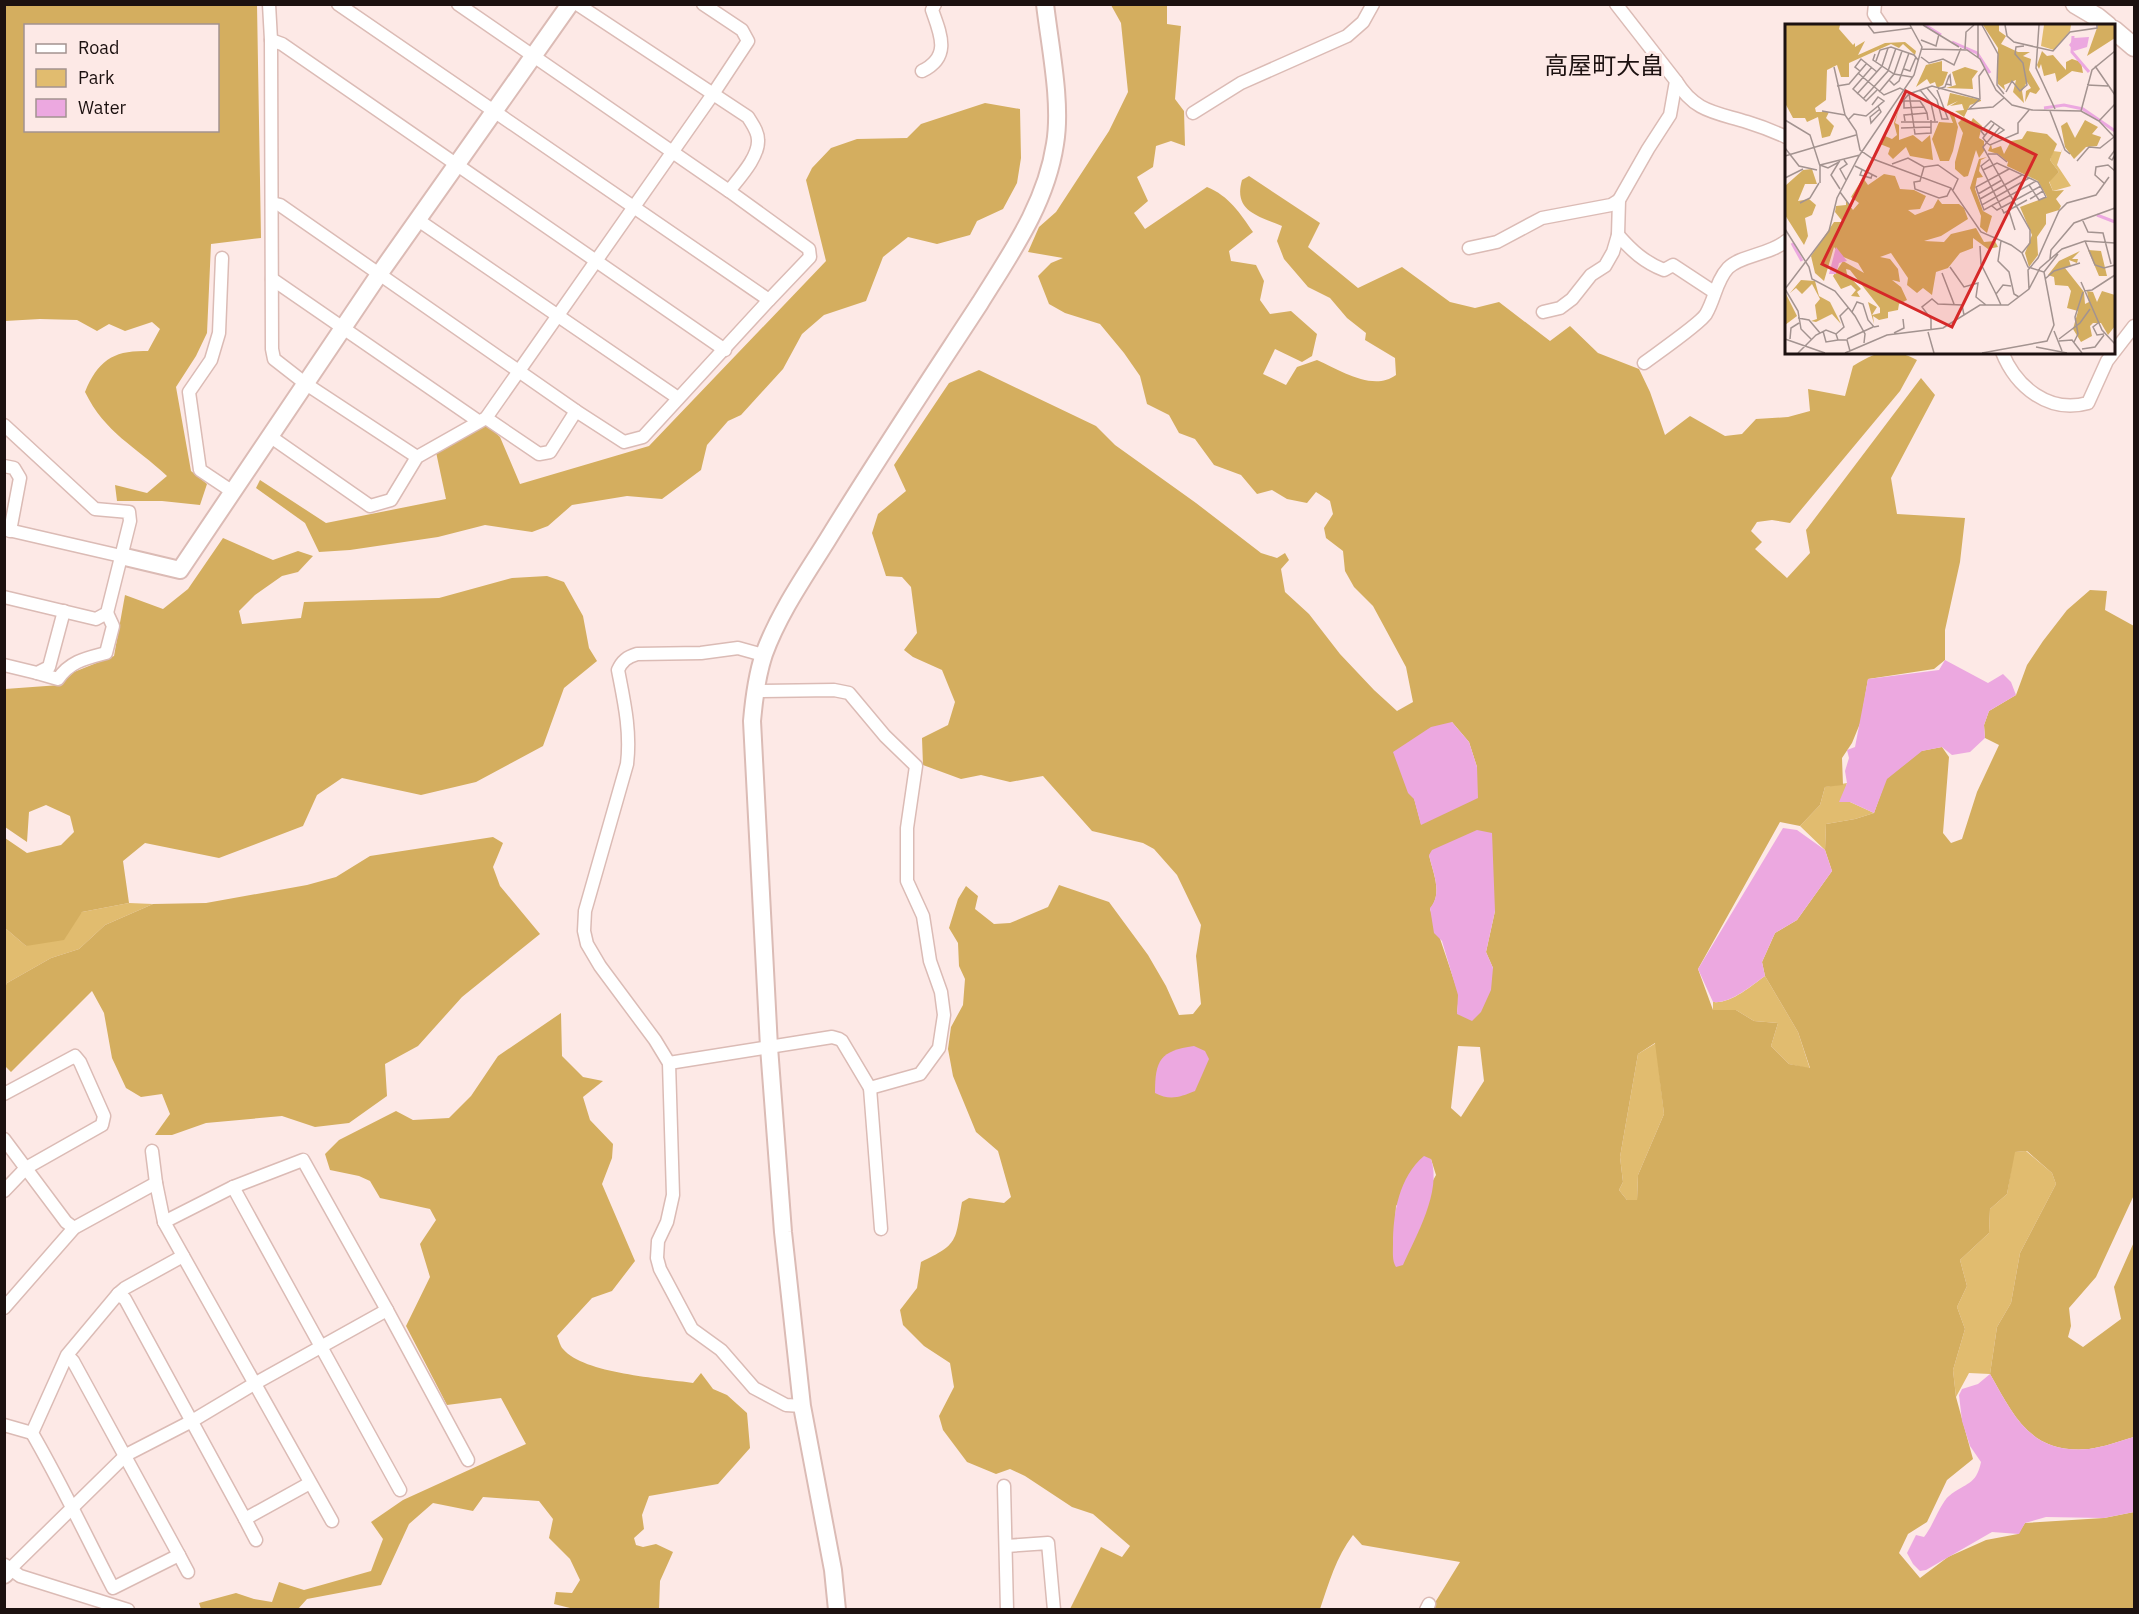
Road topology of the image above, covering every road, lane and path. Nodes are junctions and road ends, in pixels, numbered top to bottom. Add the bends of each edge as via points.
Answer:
1 (269, 4) edge
2 (338, 4) edge
3 (458, 4) edge
4 (570, 4) edge
5 (577, 4) edge
6 (703, 4) edge
7 (935, 4) edge
8 (1045, 4) edge
9 (1373, 4) edge
10 (1616, 4) edge
11 (1875, 4) edge
12 (2075, 4) edge
13 (1880, 24) edge
14 (2106, 24) edge
15 (2115, 31) edge
16 (271, 40) junction
17 (2134, 47) edge
18 (533, 57) junction
19 (922, 71) dead end
20 (1676, 81) junction
21 (713, 94) junction
22 (495, 111) junction
23 (1193, 113) dead end
24 (1785, 137) edge
25 (671, 151) junction
26 (456, 166) junction
27 (729, 191) junction
28 (1619, 200) junction
29 (272, 203) junction
30 (634, 207) junction
31 (418, 220) junction
32 (1618, 235) junction
33 (1785, 242) edge
34 (1469, 248) dead end
35 (222, 258) dead end
36 (595, 262) junction
37 (380, 273) junction
38 (272, 279) junction
39 (1714, 292) junction
40 (769, 300) junction
41 (1543, 312) dead end
42 (557, 316) junction
43 (2134, 326) edge
44 (344, 327) junction
45 (725, 350) junction
46 (2115, 351) edge
47 (2003, 354) edge
48 (2112, 354) edge
49 (1644, 363) dead end
50 (519, 370) junction
51 (306, 384) junction
52 (678, 398) junction
53 (576, 411) junction
54 (482, 419) junction
55 (4, 425) edge
56 (271, 437) junction
57 (417, 457) junction
58 (4, 466) edge
59 (233, 492) junction
60 (7, 530) edge
61 (121, 556) junction
62 (4, 597) edge
63 (64, 611) junction
64 (107, 613) junction
65 (764, 656) junction
66 (4, 665) edge
67 (37, 673) junction
68 (755, 691) junction
69 (769, 1047) junction
70 (669, 1063) junction
71 (870, 1088) junction
72 (4, 1094) edge
73 (4, 1139) edge
74 (152, 1151) dead end
75 (26, 1168) junction
76 (156, 1183) junction
77 (233, 1187) junction
78 (4, 1191) edge
79 (165, 1222) junction
80 (74, 1228) junction
81 (881, 1228) dead end
82 (183, 1256) junction
83 (118, 1294) junction
84 (4, 1308) edge
85 (387, 1310) junction
86 (321, 1347) junction
87 (68, 1355) junction
88 (254, 1384) junction
89 (802, 1406) junction
90 (192, 1421) junction
91 (4, 1425) edge
92 (32, 1433) junction
93 (126, 1455) junction
94 (468, 1460) dead end
95 (310, 1483) junction
96 (1004, 1486) dead end
97 (400, 1490) dead end
98 (71, 1508) junction
99 (245, 1519) junction
100 (332, 1521) dead end
101 (256, 1540) dead end
102 (1006, 1545) junction
103 (179, 1555) junction
104 (6, 1570) edge
105 (188, 1572) dead end
106 (128, 1610) edge
107 (837, 1610) edge
108 (1007, 1610) edge
109 (1054, 1610) edge

1 - 16 street
2 - 22 street
3 - 18 street
4 - 18 street
5 - 21 street
6 - 21 street via 742,30 748,41
7 - 19 street via 932,10 941,41 940,55 933,66
8 - 65 street via 1056,143 1041,198 1018,244 785,609
9 - 23 street via 1363,22 1347,36 1240,83
10 - 20 street
11 - 13 street via 1874,14
12 - 14 main road
15 - 17 main road
16 - 26 street
16 - 29 street
18 - 22 street
18 - 25 street
20 - 24 street via 1684,94 1712,113
20 - 28 street via 1670,115
21 - 25 street
21 - 27 street via 748,117 759,141 754,156
22 - 26 street
22 - 30 street
25 - 27 street
25 - 30 street
26 - 31 street
26 - 36 street
27 - 40 street via 809,249 810,256
28 - 32 street
28 - 34 street via 1611,205 1542,218 1497,242
29 - 37 street
29 - 38 street
30 - 36 street
30 - 40 street
31 - 37 street
31 - 42 street
32 - 39 street via 1649,264 1664,270 1673,265
32 - 41 street via 1605,266 1560,308
33 - 39 street via 1738,261
35 - 59 street via 219,333 211,360 189,393 200,470
36 - 42 street
36 - 45 street
37 - 44 street
37 - 50 street
38 - 44 street
38 - 51 street via 274,359
39 - 49 street via 1706,316
40 - 45 street
42 - 50 street
42 - 52 street
43 - 46 street
44 - 51 street
44 - 54 street
45 - 52 street
47 - 48 street via 2018,381 2036,396 2077,406 2088,403
50 - 53 street
50 - 54 street
51 - 56 street
51 - 57 street
52 - 53 street via 643,436 624,441
53 - 54 street via 549,452 539,454
54 - 57 street
55 - 61 street via 95,509 129,512
56 - 57 street via 370,506 391,500
56 - 59 street
58 - 60 street via 14,468 20,478
59 - 61 street via 180,570
60 - 61 street
61 - 64 street
62 - 63 street
63 - 64 street via 96,619
63 - 67 street via 49,667
64 - 67 street via 113,626 106,653 65,668 58,679
65 - 68 street
65 - 70 street via 738,648 637,654 628,657 618,670 629,755 585,911 584,931 600,966
66 - 67 street
68 - 69 street via 752,721
68 - 71 street via 849,693 916,766 907,828 906,881 923,916 944,1015 939,1048 920,1074
69 - 70 street
69 - 71 street via 839,1039
69 - 89 street
70 - 89 street via 673,1195 658,1241 660,1269 692,1329 721,1350 754,1388 786,1405
71 - 81 street
72 - 75 street via 75,1056 104,1116 102,1125
73 - 75 street
74 - 76 street
75 - 78 street
75 - 80 street
76 - 79 street
76 - 80 street
77 - 79 street
77 - 85 street via 303,1160
77 - 86 street
79 - 82 street
80 - 84 street
82 - 83 street
82 - 88 street
83 - 87 street
83 - 90 street via 125,1299
85 - 86 street
85 - 94 street
86 - 88 street
86 - 97 street
87 - 92 street
87 - 93 street
88 - 90 street
88 - 95 street
89 - 107 street
90 - 93 street
90 - 99 street
91 - 92 street
92 - 98 street
93 - 98 street
93 - 103 street
95 - 99 street
95 - 100 street
96 - 102 street
98 - 103 street via 113,1588
98 - 104 street
99 - 101 street
102 - 108 street
102 - 109 street via 1048,1543
103 - 105 street
104 - 106 street

